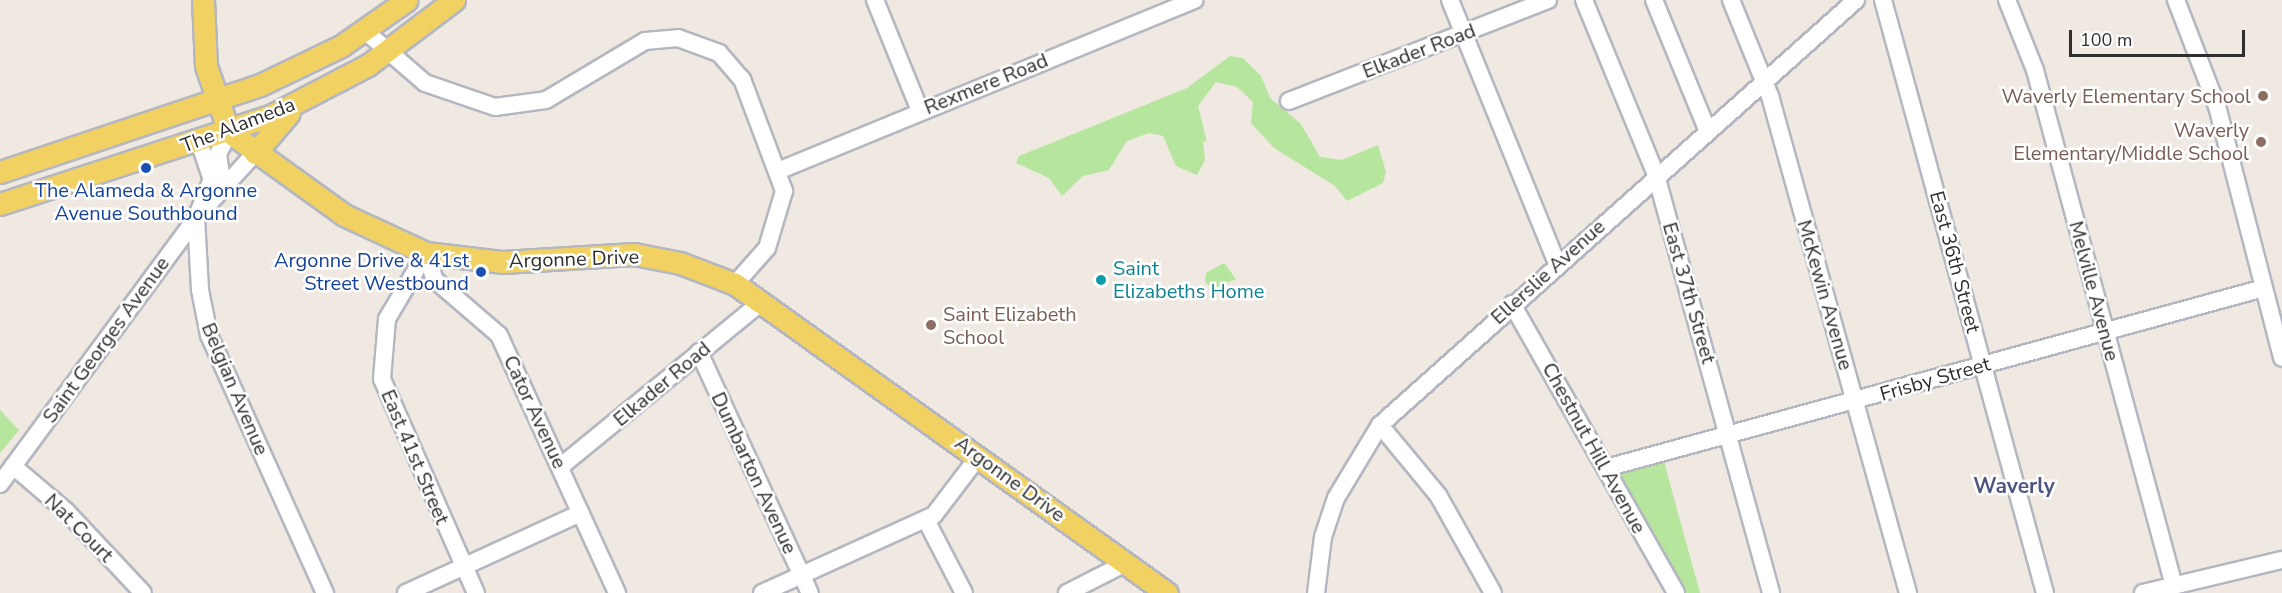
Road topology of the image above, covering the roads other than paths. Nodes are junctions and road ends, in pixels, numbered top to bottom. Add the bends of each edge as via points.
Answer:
1 (203, 0) edge
2 (407, 0) edge
3 (454, 0) edge
4 (875, 0) edge
5 (1194, 0) edge
6 (1450, 0) edge
7 (1548, 0) edge
8 (1584, 0) edge
9 (1654, 0) edge
10 (1731, 0) edge
11 (1856, 0) edge
12 (1883, 0) edge
13 (2007, 0) edge
14 (2176, 0) edge
15 (365, 31) junction
16 (1463, 34) junction
17 (387, 52) junction
18 (1763, 78) junction
19 (306, 99) junction
20 (1289, 101) dead end
21 (216, 102) junction
22 (920, 111) junction
23 (1707, 129) junction
24 (230, 132) junction
25 (199, 142) junction
26 (255, 153) junction
27 (780, 170) junction
28 (0, 172) edge
29 (1656, 175) junction
30 (216, 200) junction
31 (0, 204) edge
32 (196, 218) junction
33 (426, 253) junction
34 (1557, 264) junction
35 (735, 284) junction
36 (2264, 288) junction
37 (763, 301) junction
38 (1512, 304) junction
39 (2104, 331) junction
40 (699, 352) junction
41 (2282, 358) edge
42 (1983, 365) junction
43 (1855, 401) junction
44 (1380, 425) junction
45 (1728, 433) junction
46 (979, 456) junction
47 (13, 466) junction
48 (560, 467) junction
49 (1606, 468) junction
50 (0, 484) edge
51 (580, 513) junction
52 (926, 520) junction
53 (2282, 560) edge
54 (1126, 563) junction
55 (464, 566) junction
56 (801, 575) junction
57 (2174, 586) junction
58 (143, 593) edge
59 (325, 593) edge
60 (406, 593) edge
61 (476, 593) edge
62 (617, 593) edge
63 (762, 593) edge
64 (810, 593) edge
65 (964, 593) edge
66 (1066, 593) edge
67 (1167, 593) edge
68 (1316, 593) edge
69 (1493, 593) edge
70 (1676, 593) edge
71 (1772, 593) edge
72 (1908, 593) edge
73 (2045, 593) edge
74 (2143, 593) edge

1 - 21 main road, Argonne Drive via 203,48
2 - 15 main road, The Alameda
3 - 17 main road, The Alameda
4 - 22 street
5 - 22 street, Rexmere Road
6 - 16 street
7 - 16 street, Elkader Road
8 - 29 street, East 37th Street
9 - 23 street
10 - 18 street, McKewin Avenue
11 - 18 street, Ellerslie Avenue
12 - 42 street, East 36th Street
13 - 39 street, Melville Avenue via 2035,70
14 - 36 street via 2217,106
15 - 17 street
15 - 21 main road, The Alameda via 307,64
16 - 20 street, Elkader Road
16 - 34 street
17 - 19 main road, The Alameda
17 - 27 street via 437,90 485,105 519,107 546,100 645,41 678,38 698,44 719,53 742,79
18 - 23 street, Ellerslie Avenue
18 - 43 street, McKewin Avenue
19 - 24 main road, The Alameda
19 - 26 main road via 273,128
21 - 24 main road, Argonne Drive
21 - 25 main road via 200,124
21 - 28 main road, The Alameda
22 - 27 street, Rexmere Road
23 - 29 street, Ellerslie Avenue
24 - 25 main road, The Alameda
24 - 26 main road, Argonne Drive
24 - 30 street via 218,154 222,182
25 - 31 main road, The Alameda
25 - 32 street, Belgian Avenue via 212,179
26 - 30 street, Saint Georges Avenue
26 - 33 main road, Argonne Drive via 344,215
27 - 35 street via 784,191 776,229 764,253
29 - 34 street, Ellerslie Avenue
29 - 45 street, East 37th Street
30 - 32 street, Saint Georges Avenue
32 - 47 street, Saint Georges Avenue
32 - 59 street, Belgian Avenue via 200,290 209,334
33 - 35 main road, Argonne Drive via 502,262 634,254 681,263
33 - 48 street, Cator Avenue via 435,280 499,335
33 - 55 street, East 41st Street via 387,319 382,379
34 - 38 street, Ellerslie Avenue
35 - 37 main road, Argonne Drive
36 - 39 street, Frisby Street
36 - 41 street
37 - 40 street, Elkader Road
37 - 46 main road, Argonne Drive
38 - 44 street, Ellerslie Avenue
38 - 49 street, Chestnut Hill Avenue
39 - 42 street, Frisby Street
39 - 57 street, Melville Avenue
40 - 48 street, Elkader Road
40 - 56 street, Dumbarton Avenue
42 - 43 street, Frisby Street
42 - 73 street, East 36th Street
43 - 45 street, Frisby Street
43 - 72 street, McKewin Avenue
44 - 68 street, Ellerslie Avenue via 1336,498 1323,537
44 - 69 street via 1438,495
45 - 49 street, Frisby Street
45 - 71 street, East 37th Street
46 - 52 street
46 - 54 main road, Argonne Drive
47 - 50 street, Saint Georges Avenue
47 - 58 street, Nat Court via 66,511
48 - 51 street, Cator Avenue
49 - 70 street, Chestnut Hill Avenue
51 - 55 street
51 - 62 street, Cator Avenue
52 - 56 street
52 - 65 street
53 - 57 street
54 - 66 street
54 - 67 main road, Argonne Drive
55 - 60 street
55 - 61 street, East 41st Street
56 - 63 street
56 - 64 street, Dumbarton Avenue
57 - 74 street

